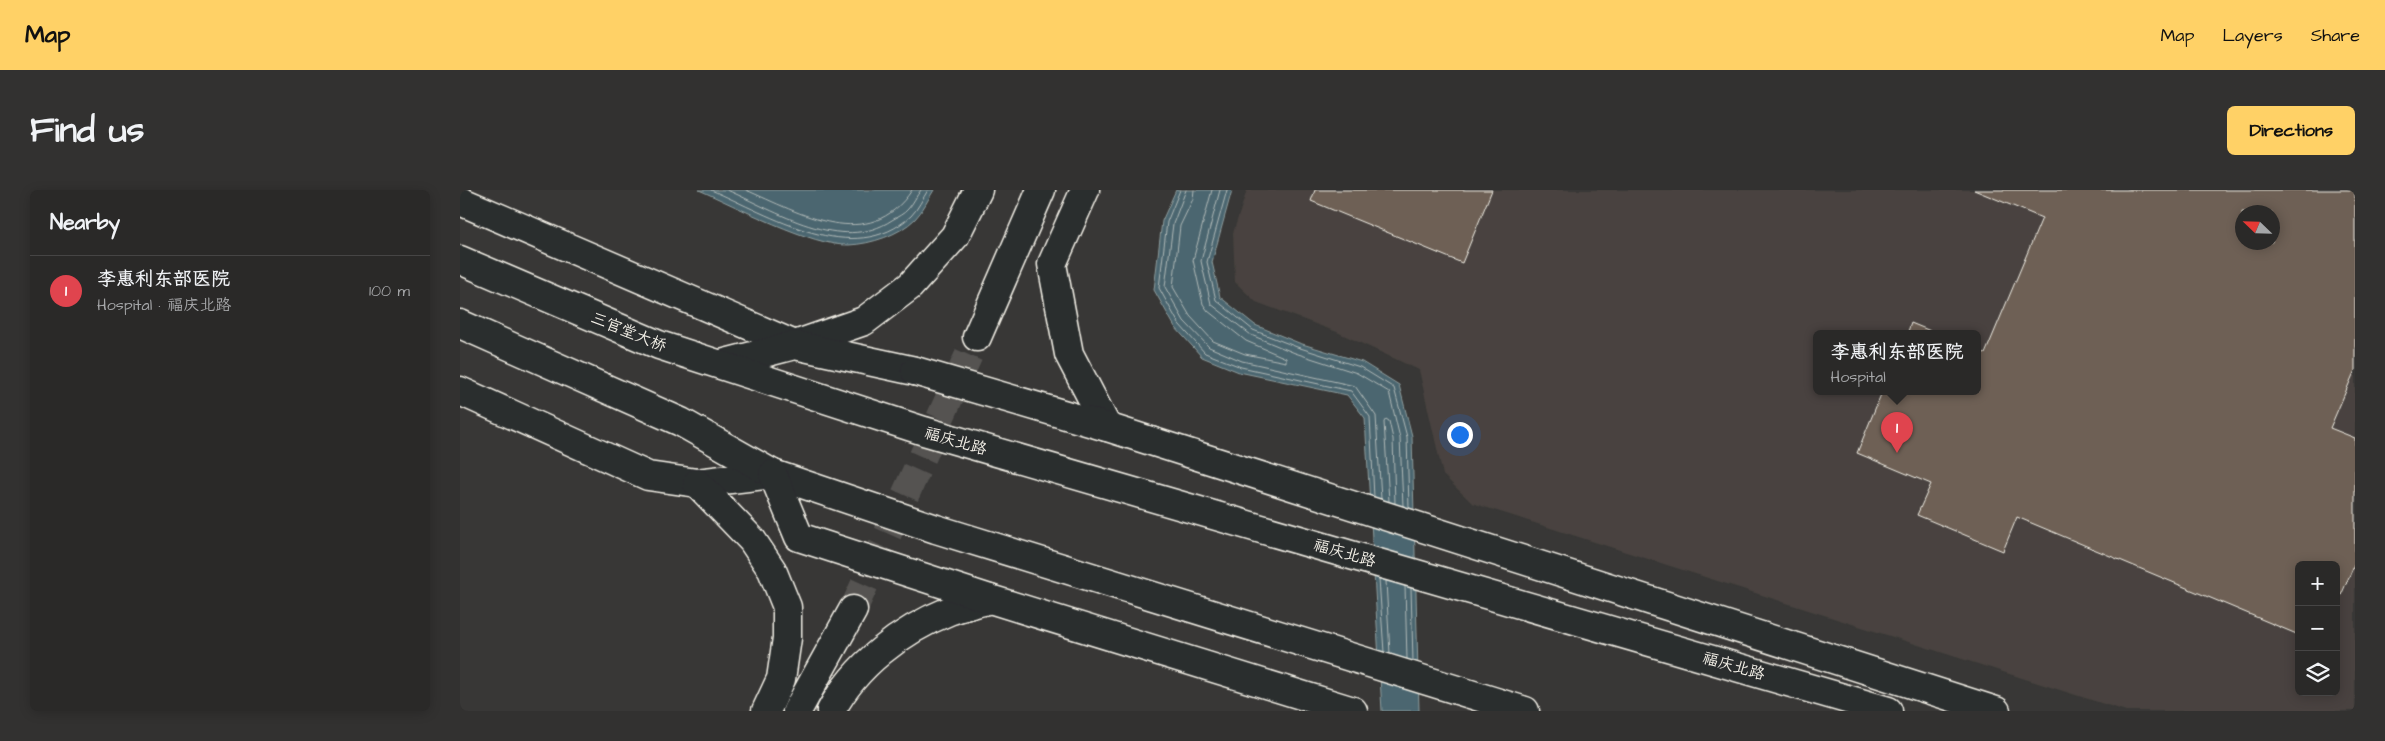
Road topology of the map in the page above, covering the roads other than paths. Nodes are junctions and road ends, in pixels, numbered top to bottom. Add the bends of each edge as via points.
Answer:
1 (978, 190) edge
2 (1041, 190) edge
3 (1085, 190) edge
4 (460, 202) edge
5 (460, 260) edge
6 (460, 324) edge
7 (977, 337) tunnel mouth
8 (795, 345) junction
9 (721, 364) junction
10 (460, 391) edge
11 (803, 391) joint
12 (1107, 427) junction
13 (773, 474) junction
14 (697, 483) junction
15 (990, 599) junction
16 (853, 610) tunnel mouth
17 (766, 711) edge
18 (797, 711) edge
19 (831, 711) edge
20 (1353, 711) edge
21 (1524, 711) edge
22 (1888, 711) edge
23 (1996, 711) edge

1 - 8 main road via 955,236 910,286 864,322
2 - 7 main road
3 - 12 main road via 1052,264 1069,354
4 - 8 main road
5 - 9 main road, 三官堂大桥 via 659,345
6 - 13 main road via 681,422
8 - 9 main road
8 - 12 main road via 915,371
9 - 11 main road, 三官堂大桥
10 - 14 main road via 648,476
11 - 22 main road, 福庆北路 via 924,430
12 - 23 main road
13 - 14 main road
13 - 15 main road via 799,537
13 - 21 main road
14 - 17 main road via 752,540 772,570 788,607 781,679
15 - 19 main road via 949,612 889,643 842,690
15 - 20 main road
16 - 18 main road

